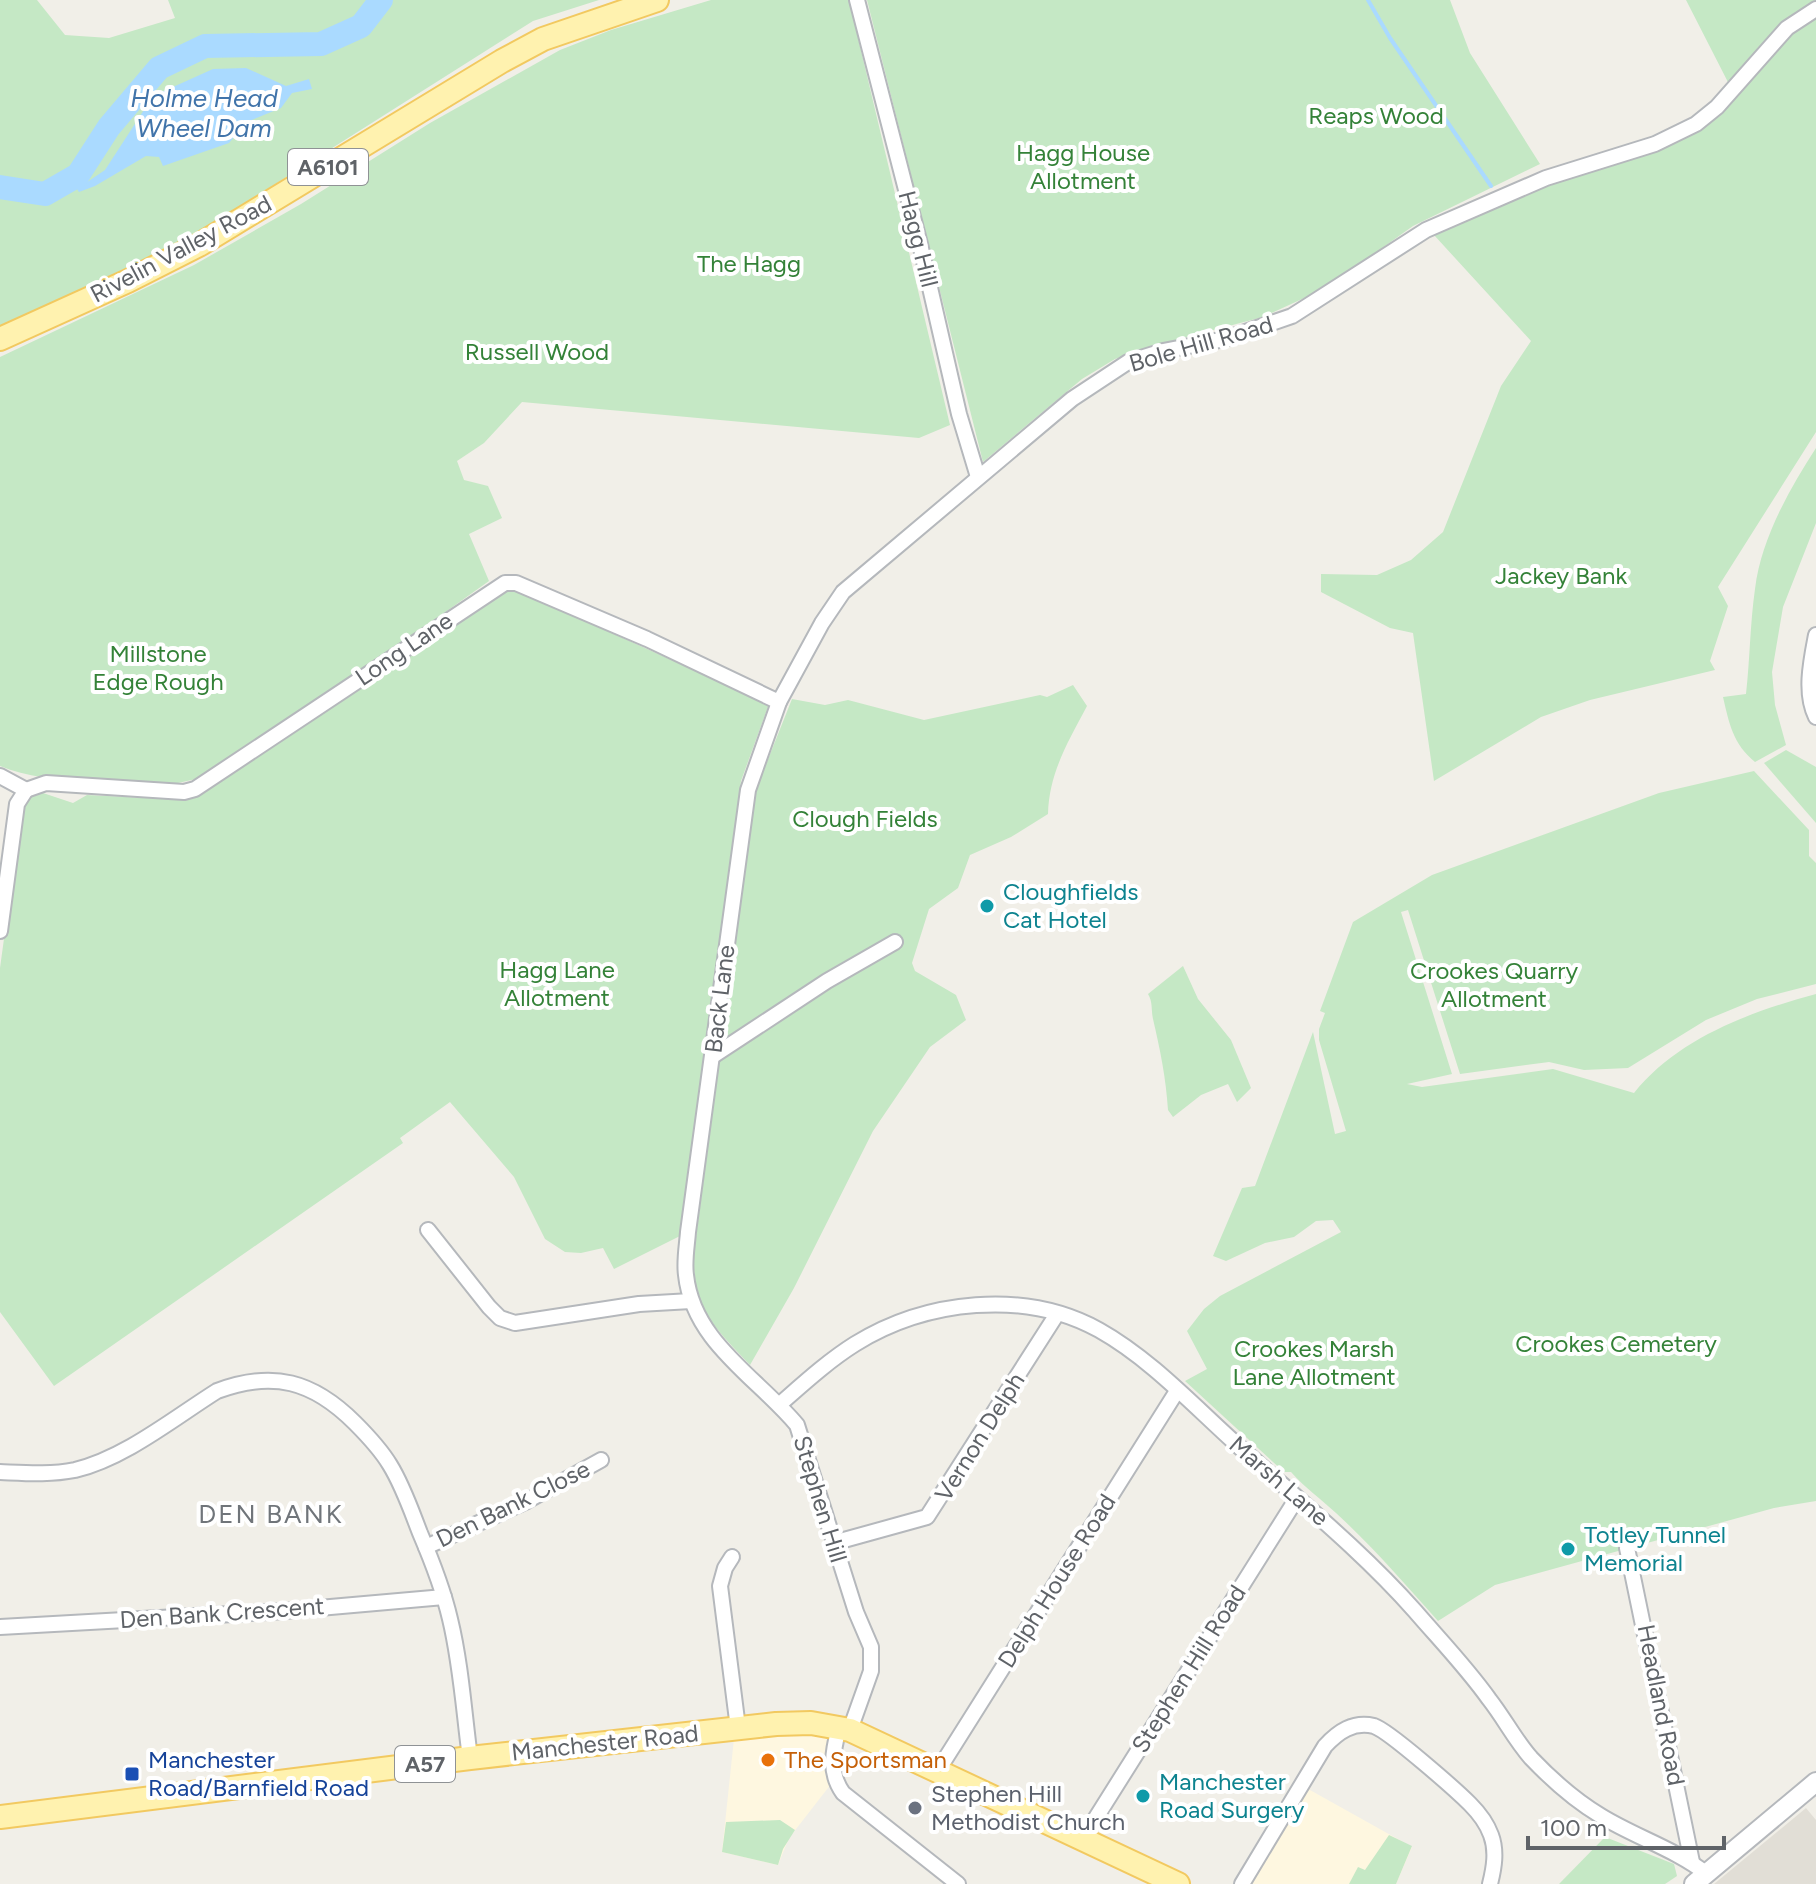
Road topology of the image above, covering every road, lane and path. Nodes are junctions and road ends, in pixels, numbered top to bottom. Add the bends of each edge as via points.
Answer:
1 (657, 0) edge
2 (857, 0) edge
3 (1816, 9) edge
4 (0, 339) edge
5 (978, 477) junction
6 (1816, 635) edge
7 (779, 702) junction
8 (1816, 717) edge
9 (0, 776) edge
10 (26, 790) junction
11 (0, 931) edge
12 (895, 942) dead end
13 (713, 1056) junction
14 (428, 1230) dead end
15 (691, 1301) junction
16 (1057, 1314) junction
17 (1177, 1391) junction
18 (780, 1404) junction
19 (601, 1460) dead end
20 (0, 1472) edge
21 (1297, 1498) junction
22 (833, 1543) junction
23 (426, 1547) junction
24 (1627, 1548) dead end
25 (732, 1557) dead end
26 (444, 1597) junction
27 (0, 1627) edge
28 (738, 1728) junction
29 (844, 1728) junction
30 (470, 1758) junction
31 (937, 1772) junction
32 (1816, 1782) edge
33 (0, 1817) edge
34 (1082, 1840) junction
35 (1698, 1873) edge
36 (958, 1884) edge
37 (1178, 1884) edge
38 (1242, 1884) edge
39 (1490, 1884) edge

1 - 4 main road, Rivelin Valley Road / A6101 via 543,39 199,245
2 - 5 street, Hagg Hill
3 - 5 street, Bole Hill Road via 1787,28 1696,124 1655,144 1546,178 1426,230 1292,316 1252,332 1128,362 1072,399
5 - 7 street, Bole Hill Road via 843,592
6 - 8 street via 1810,690
7 - 10 street, Long Lane via 647,639 516,583 505,583 195,789 46,783
7 - 13 street, Back Lane via 748,790
9 - 10 street
10 - 11 street via 17,804
12 - 13 street
13 - 15 street, Back Lane via 686,1252
14 - 15 street via 489,1307 515,1323
15 - 18 street, Stephen Hill via 725,1353
16 - 17 street, Marsh Lane via 1106,1335
16 - 18 street, Marsh Lane via 983,1304 895,1324 830,1360
16 - 22 street, Vernon Delph via 927,1517
17 - 21 street, Marsh Lane
17 - 31 street, Delph House Road
18 - 22 street, Stephen Hill via 797,1425
19 - 23 street, Den Bank Close
20 - 23 street via 44,1473 100,1463 217,1391 258,1380 282,1381 327,1399 372,1440 396,1476
21 - 34 street, Stephen Hill Road
21 - 35 street, Marsh Lane via 1412,1608 1490,1699 1531,1758 1600,1815
22 - 29 street, Stephen Hill via 872,1656 871,1671
23 - 26 street
24 - 35 street, Headland Road
25 - 28 street via 720,1586
26 - 27 street, Den Bank Crescent
26 - 30 street
28 - 29 main road, Manchester Road / A57 via 811,1723
28 - 30 main road, Manchester Road / A57
29 - 31 main road, Manchester Road / A57
29 - 36 street, Stephen Hill via 832,1763 837,1785
30 - 33 main road, Manchester Road / A57
31 - 34 main road, Manchester Road / A57
32 - 35 street
34 - 37 main road, Manchester Road / A57
38 - 39 street via 1325,1746 1344,1729 1365,1725 1385,1732 1484,1821 1495,1850

